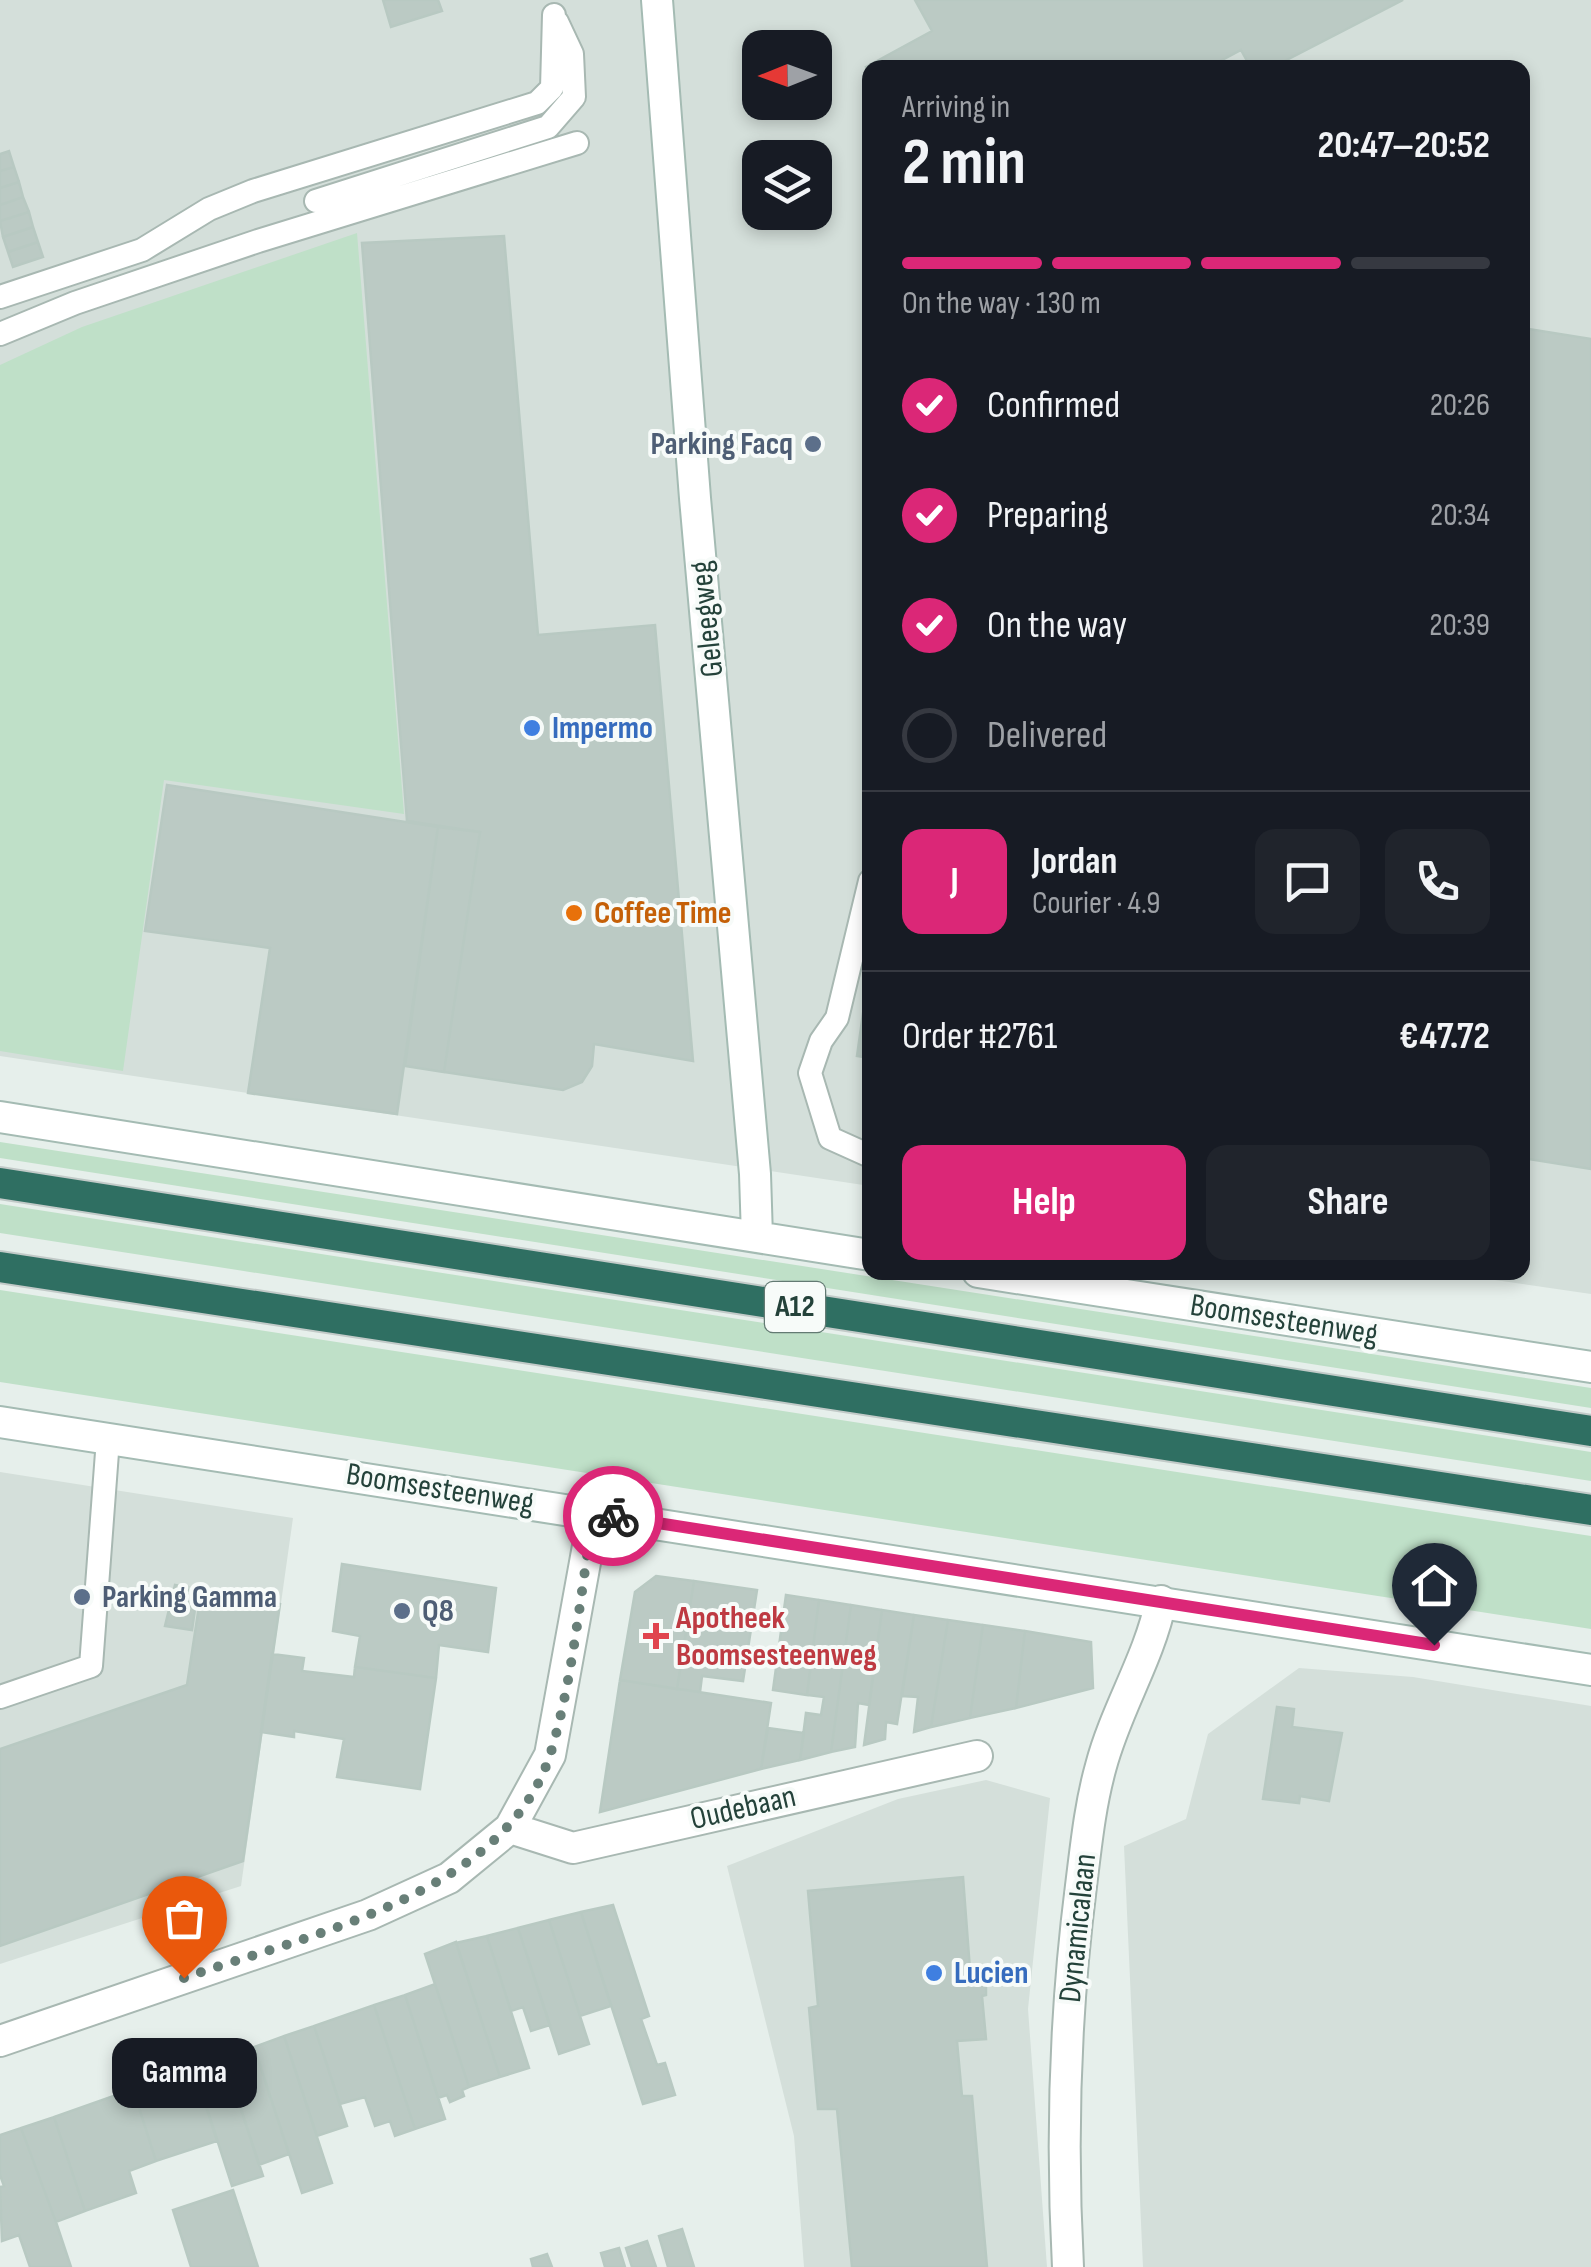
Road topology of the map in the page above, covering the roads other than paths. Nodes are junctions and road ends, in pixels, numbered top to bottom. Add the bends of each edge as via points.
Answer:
1 (657, 0) edge
2 (551, 7) edge
3 (577, 143) dead end
4 (316, 202) dead end
5 (0, 297) edge
6 (0, 334) edge
7 (862, 914) edge
8 (0, 1117) edge
9 (862, 1152) edge
10 (0, 1184) edge
11 (757, 1237) junction
12 (862, 1254) edge
13 (0, 1267) edge
14 (1030, 1280) edge
15 (1591, 1367) edge
16 (0, 1422) edge
17 (1591, 1431) edge
18 (108, 1438) junction
19 (1591, 1510) edge
20 (594, 1513) junction
21 (1160, 1601) junction
22 (1591, 1670) edge
23 (0, 1698) edge
24 (977, 1756) dead end
25 (510, 1828) junction
26 (0, 2041) edge
27 (1068, 2267) edge

1 - 11 street, Geleegweg
2 - 4 lane via 572,54 574,97 548,127
2 - 5 lane via 552,88 537,103 241,195 142,250
3 - 6 lane via 258,241
7 - 9 lane via 838,1018 810,1073 830,1138
8 - 11 street
10 - 17 highway, A12
11 - 12 street
13 - 19 highway
14 - 15 street, Boomsesteenweg
16 - 18 street, Boomsesteenweg
18 - 20 street, Boomsesteenweg
18 - 23 lane via 91,1666
20 - 21 street, Boomsesteenweg
20 - 25 street via 550,1755
21 - 22 street, Boomsesteenweg
21 - 27 street, Dynamicalaan via 1154,1636 1101,1765 1087,1840 1068,2006
24 - 25 street, Oudebaan via 573,1848
25 - 26 street via 449,1878 368,1915

